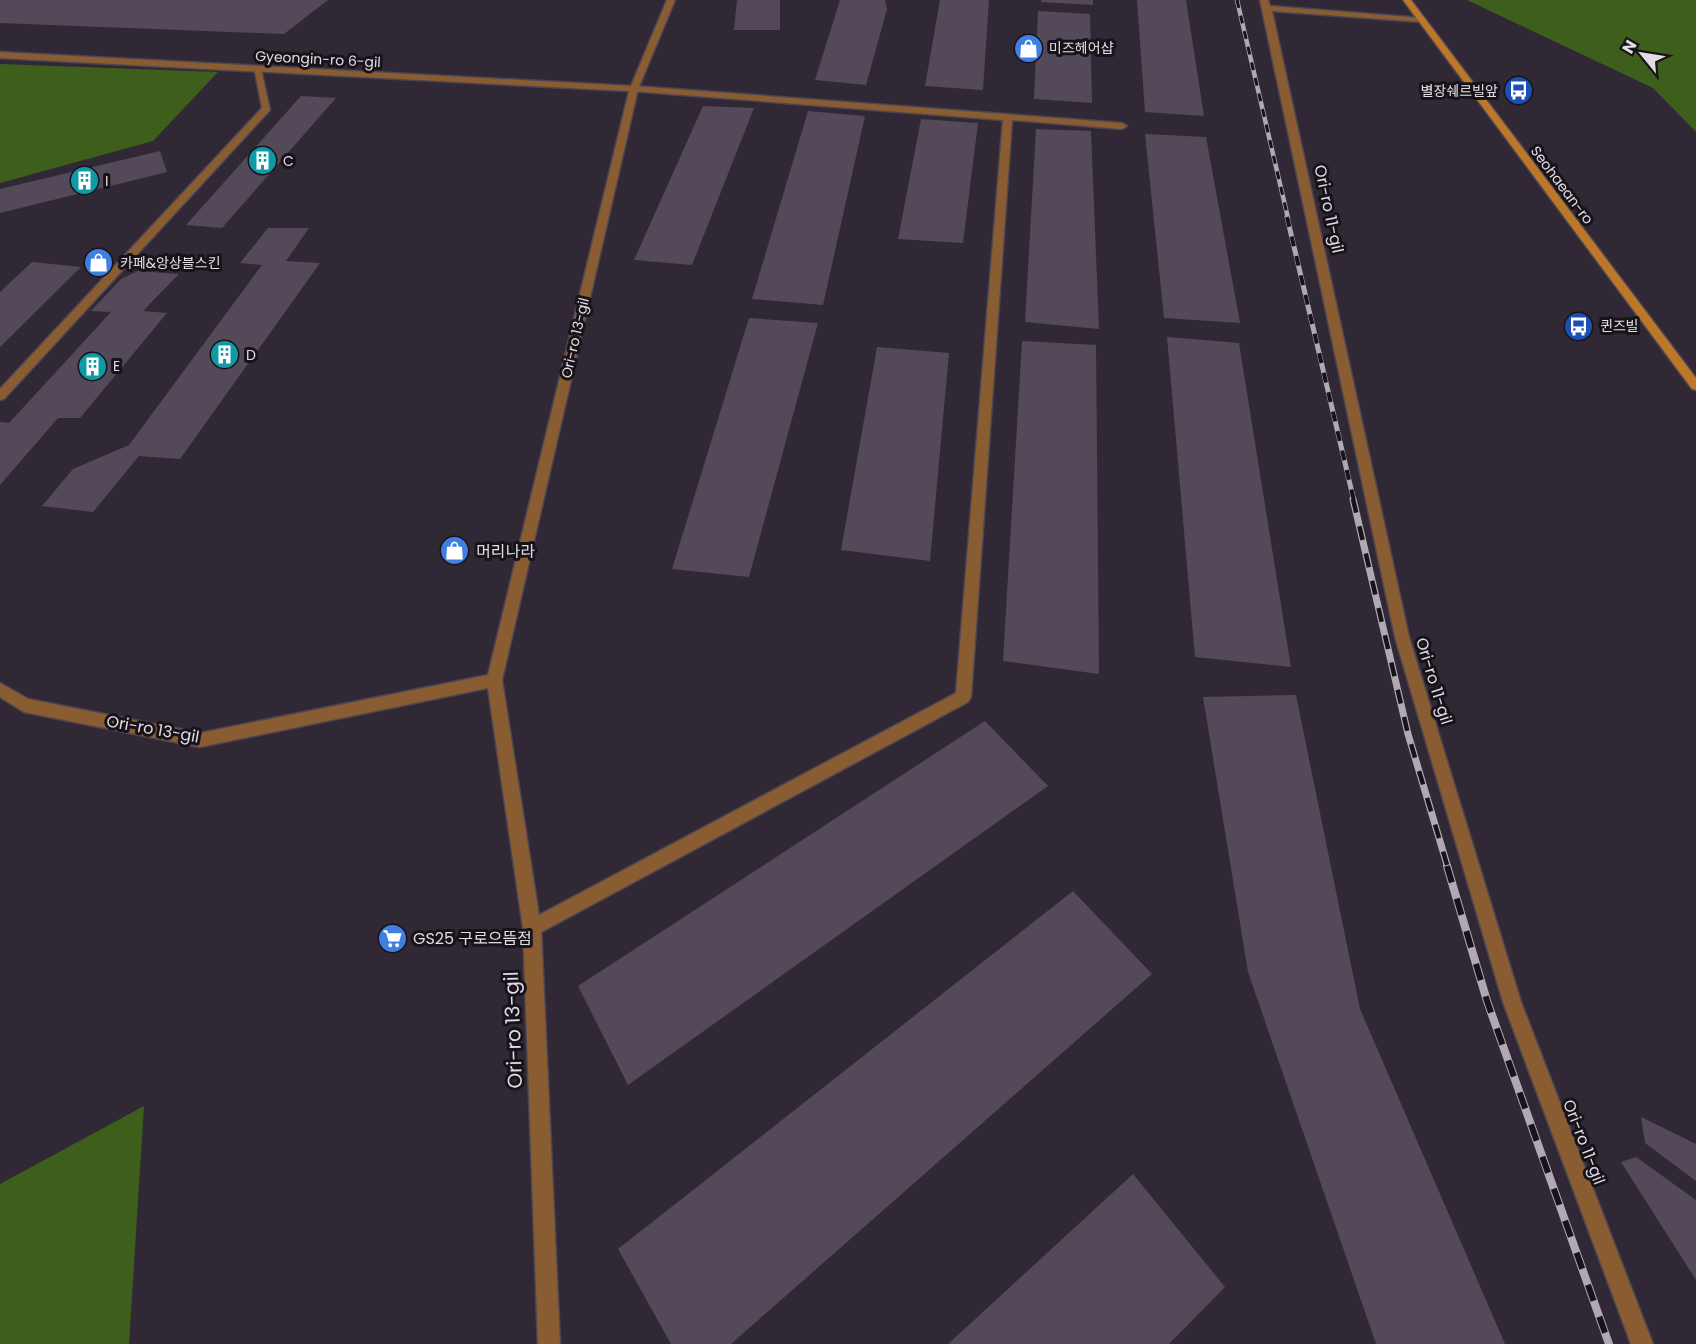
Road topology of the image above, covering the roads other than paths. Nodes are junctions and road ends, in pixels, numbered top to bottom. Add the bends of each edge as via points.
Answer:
1 (671, 0) edge
2 (1407, 0) edge
3 (1266, 4) edge
4 (1422, 20) junction
5 (0, 55) edge
6 (257, 69) junction
7 (634, 89) junction
8 (1008, 118) junction
9 (1122, 126) dead end
10 (1696, 386) edge
11 (0, 396) edge
12 (494, 680) junction
13 (0, 689) edge
14 (532, 928) junction
15 (549, 1344) edge
16 (1642, 1344) edge

1 - 7 street, Ori-ro 13-gil
2 - 4 main road, Seohaean-ro
3 - 4 street, Ori-ro 11-gil
3 - 16 street, Ori-ro 11-gil via 1402,637 1512,1002
4 - 10 main road, Seohaean-ro
5 - 6 street, Gyeongin-ro 6-gil
6 - 7 street, Gyeongin-ro 6-gil
6 - 11 street via 267,108
7 - 8 street, Gyeongin-ro 6-gil
7 - 12 street, Ori-ro 13-gil
8 - 9 street, Gyeongin-ro 6-gil
8 - 14 street via 963,697
12 - 13 street, Ori-ro 13-gil via 200,740 24,705
12 - 14 street, Ori-ro 13-gil
14 - 15 street, Ori-ro 13-gil

